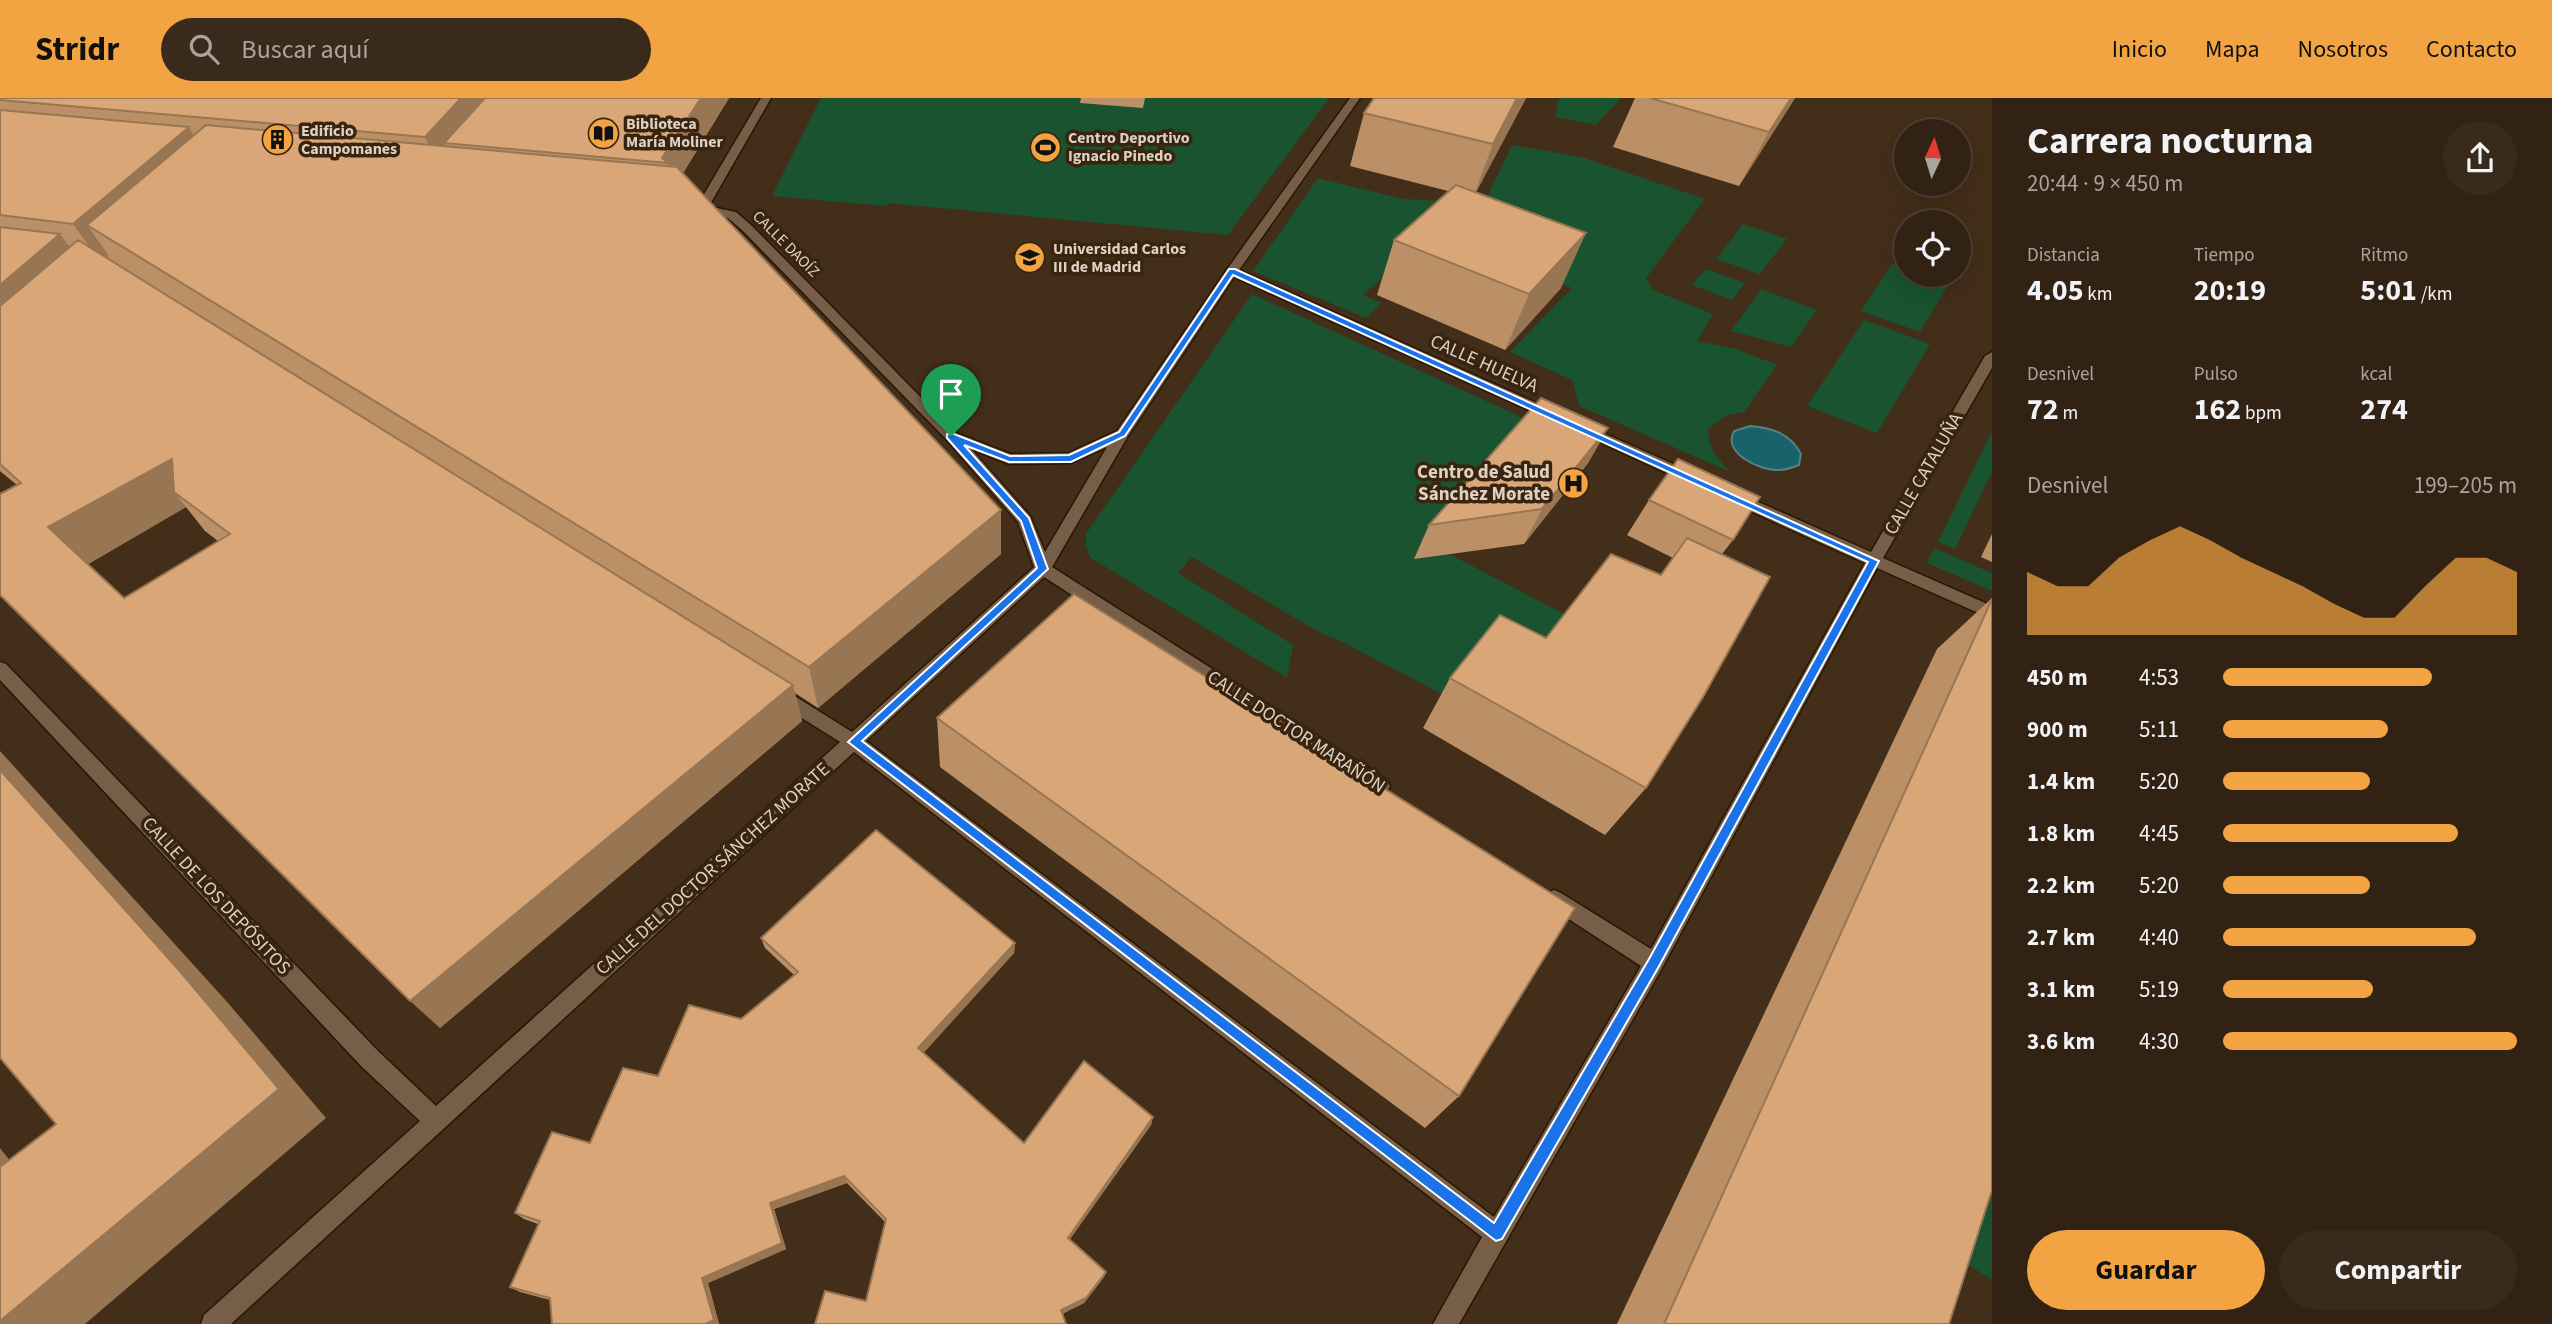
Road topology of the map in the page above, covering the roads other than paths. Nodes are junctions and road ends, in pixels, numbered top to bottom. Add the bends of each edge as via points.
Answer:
1 (766, 98) edge
2 (1355, 98) edge
3 (690, 204) edge
4 (704, 206) junction
5 (1232, 271) junction
6 (1992, 356) edge
7 (1122, 434) junction
8 (951, 436) junction
9 (1700, 482) edge
10 (1725, 493) edge
11 (1874, 561) junction
12 (1043, 569) junction
13 (1992, 613) edge
14 (0, 669) edge
15 (761, 683) edge
16 (854, 742) junction
17 (1397, 797) edge
18 (1537, 888) edge
19 (1654, 963) junction
20 (435, 1120) junction
21 (1496, 1234) junction
22 (213, 1324) edge
23 (1445, 1324) edge

1 - 4 street
2 - 5 street, CALLE DEL DOCTOR SÁNCHEZ MORATE
3 - 4 street, CALLE DAOÍZ
4 - 8 street, CALLE DAOÍZ via 732,215 748,229
5 - 7 street, CALLE DEL DOCTOR SÁNCHEZ MORATE
5 - 9 street, CALLE HUELVA
6 - 11 street, CALLE CATALUÑA
7 - 8 street via 1071,458 1009,459
7 - 12 street, CALLE DEL DOCTOR SÁNCHEZ MORATE
8 - 12 street, CALLE DAOÍZ via 1025,520
10 - 11 street
11 - 13 street
11 - 19 street, CALLE CATALUÑA
12 - 16 street, CALLE DEL DOCTOR SÁNCHEZ MORATE
12 - 17 street, CALLE DOCTOR MARAÑÓN
14 - 20 street, CALLE DE LOS DEPÓSITOS via 370,1059
15 - 16 street
16 - 20 street, CALLE DEL DOCTOR SÁNCHEZ MORATE
16 - 21 street
18 - 19 street
19 - 21 street, CALLE CATALUÑA
20 - 22 street, CALLE DEL DOCTOR SÁNCHEZ MORATE
21 - 23 street, CALLE CATALUÑA

